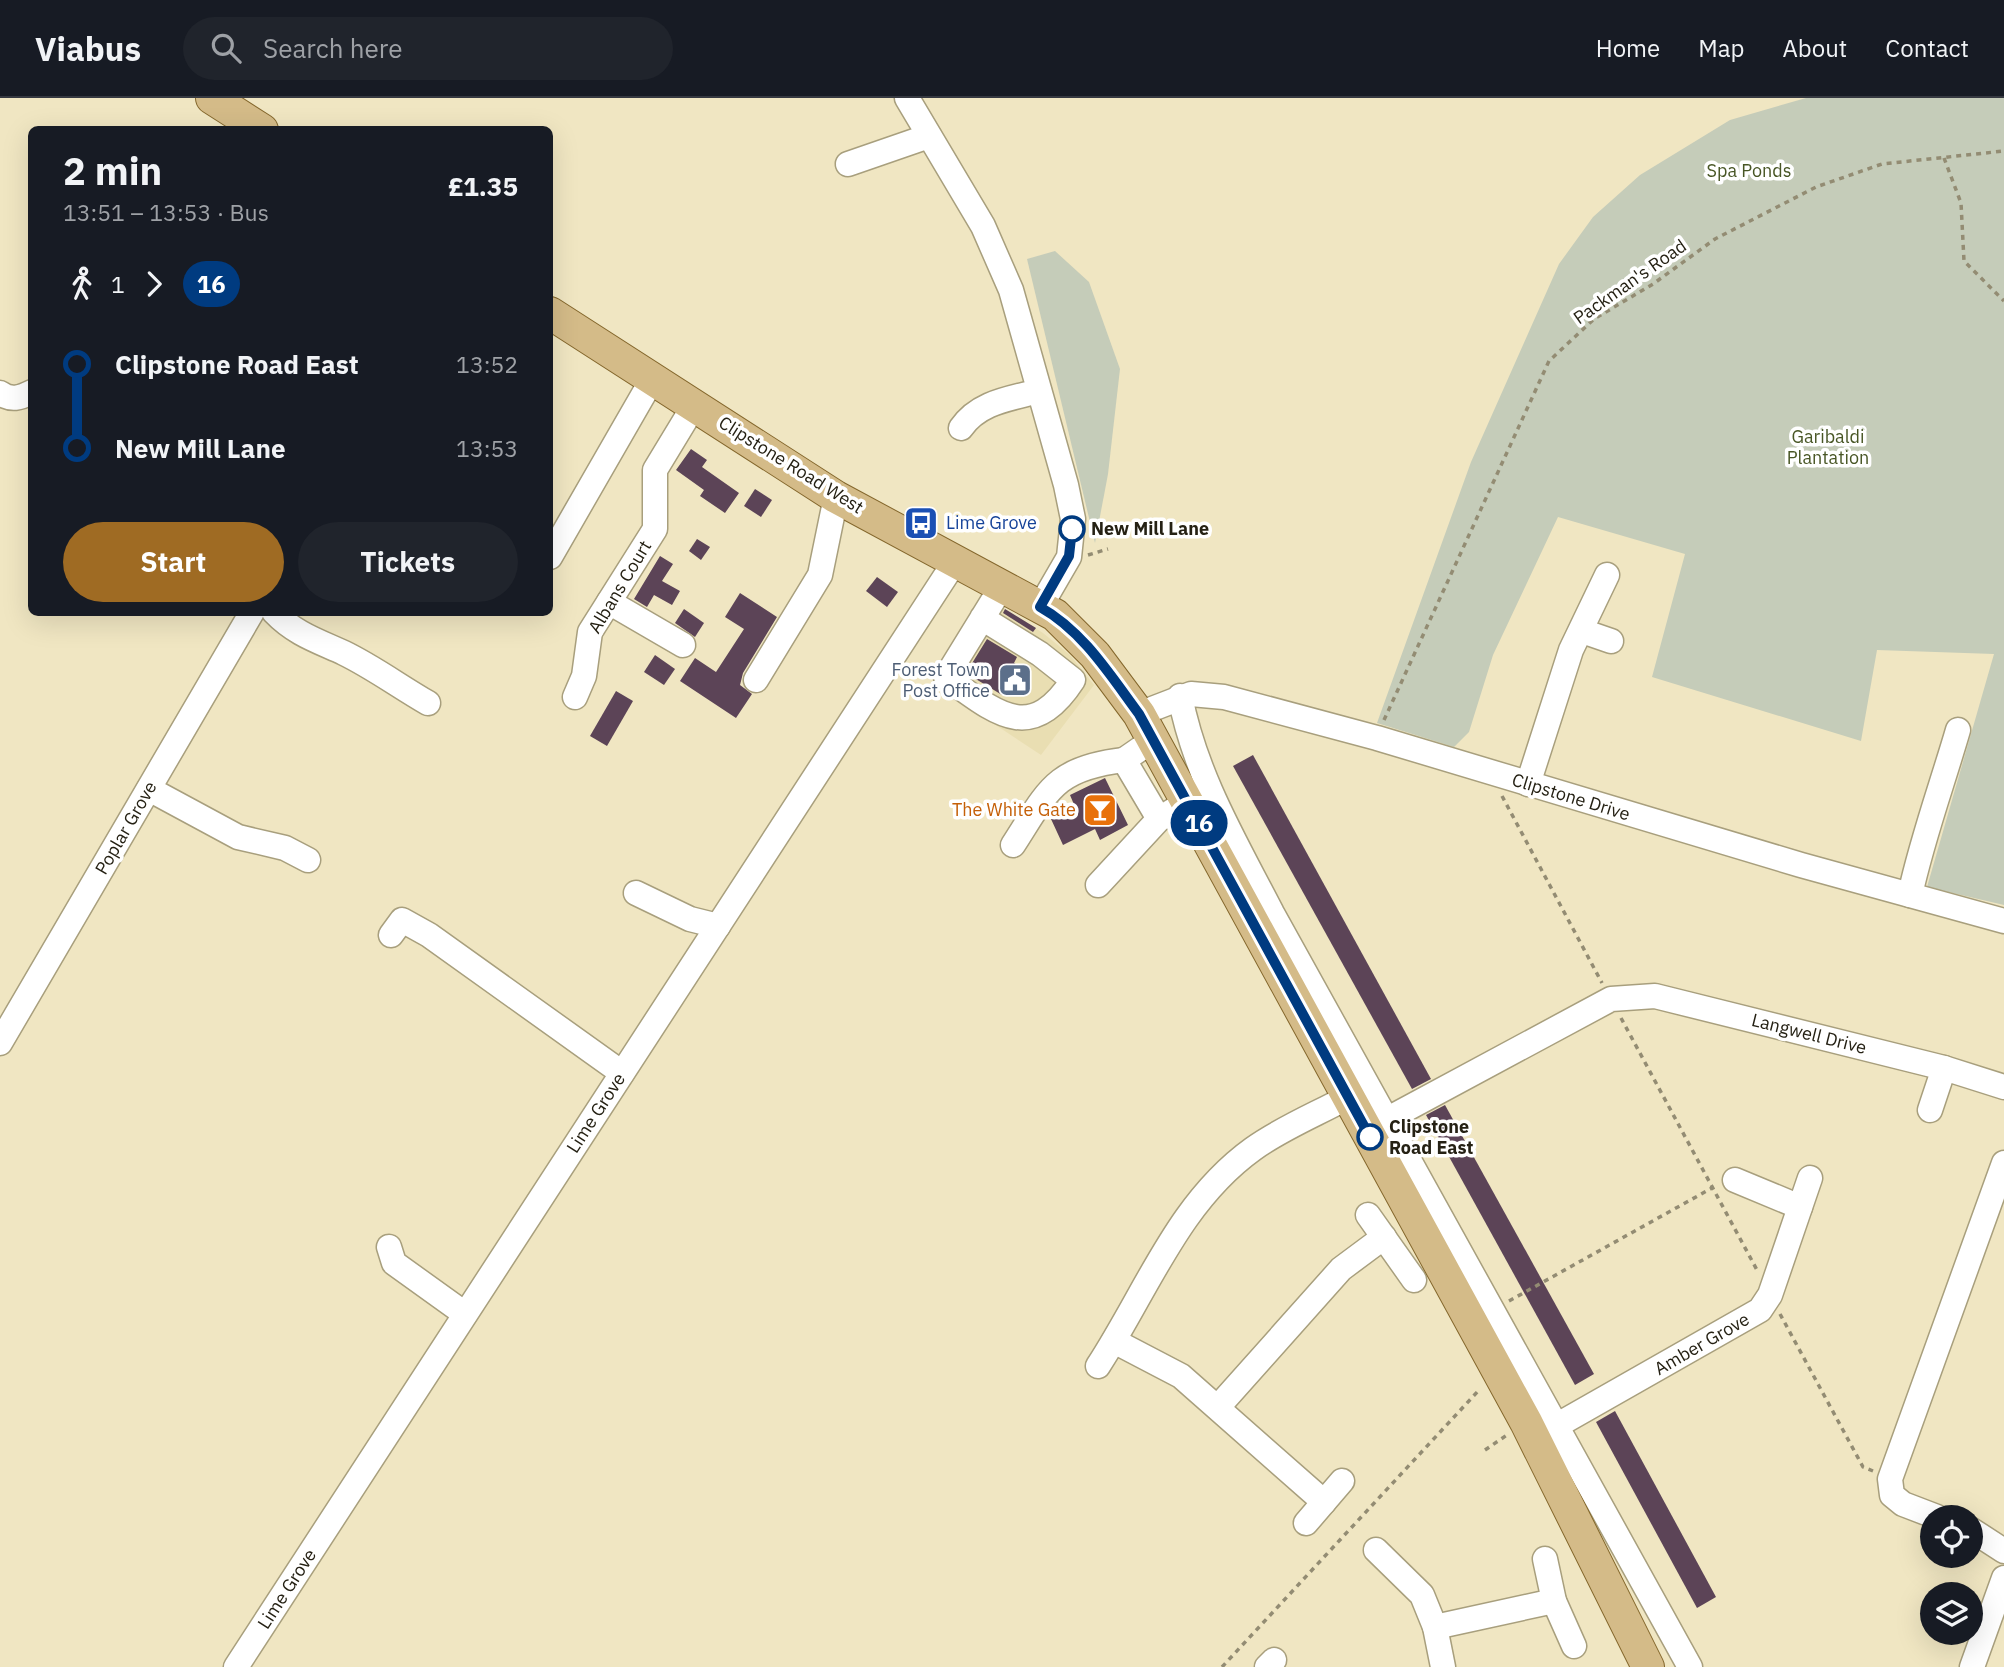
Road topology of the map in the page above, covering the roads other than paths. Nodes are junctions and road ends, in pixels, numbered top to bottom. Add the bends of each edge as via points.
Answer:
1 (212, 98) edge
2 (908, 98) edge
3 (256, 126) edge
4 (929, 136) junction
5 (848, 163) dead end
6 (553, 315) edge
7 (653, 378) junction
8 (1039, 391) junction
9 (0, 393) edge
10 (28, 395) edge
11 (695, 404) junction
12 (961, 429) dead end
13 (836, 497) junction
14 (553, 552) edge
15 (956, 560) junction
16 (1607, 575) dead end
17 (1002, 586) junction
18 (608, 602) junction
19 (1051, 614) junction
20 (250, 616) edge
21 (278, 616) edge
22 (982, 618) junction
23 (1582, 631) junction
24 (1611, 641) dead end
25 (683, 645) dead end
26 (1040, 654) junction
27 (757, 680) dead end
28 (575, 696) dead end
29 (1180, 696) junction
30 (428, 703) dead end
31 (1146, 727) junction
32 (1947, 743) dead end
33 (1124, 760) junction
34 (1528, 784) junction
35 (149, 789) junction
36 (1187, 802) junction
37 (1159, 819) junction
38 (1013, 845) dead end
39 (307, 860) dead end
40 (1098, 885) dead end
41 (636, 892) dead end
42 (1910, 895) junction
43 (2004, 920) edge
44 (718, 926) junction
45 (391, 935) dead end
46 (0, 1043) edge
47 (1944, 1068) junction
48 (622, 1073) junction
49 (2004, 1087) edge
50 (1348, 1097) junction
51 (1930, 1110) dead end
52 (1386, 1120) junction
53 (2004, 1163) edge
54 (1810, 1178) dead end
55 (1724, 1184) road end
56 (1800, 1207) junction
57 (1368, 1215) dead end
58 (1384, 1237) junction
59 (389, 1247) dead end
60 (1414, 1280) dead end
61 (465, 1314) junction
62 (1114, 1341) junction
63 (1098, 1366) dead end
64 (1219, 1407) junction
65 (1556, 1426) junction
66 (1342, 1481) dead end
67 (1324, 1502) junction
68 (1920, 1510) edge
69 (1306, 1522) dead end
70 (1983, 1537) edge
71 (1376, 1550) dead end
72 (2004, 1551) edge
73 (1593, 1554) junction
74 (1545, 1559) dead end
75 (2004, 1578) edge
76 (1554, 1601) junction
77 (1435, 1627) junction
78 (1574, 1646) dead end
79 (236, 1667) edge
80 (1443, 1667) edge
81 (1630, 1667) edge
82 (1648, 1667) edge
83 (1690, 1667) edge
84 (1972, 1667) edge

1 - 3 main road
2 - 4 street
4 - 5 street
4 - 8 street via 983,226 1007,279
6 - 7 main road, Clipstone Road West
7 - 11 main road, Clipstone Road West
7 - 14 street
8 - 12 street via 984,406 971,414
8 - 19 street via 1073,519 1069,556
9 - 10 street via 7,398
11 - 13 main road, Clipstone Road West
11 - 18 street, Albans Court via 655,470 655,529
13 - 15 main road, Clipstone Road West
13 - 27 street via 820,575
15 - 17 main road, Clipstone Road West
15 - 44 street, Lime Grove
16 - 23 street
17 - 19 main road, Clipstone Road West
17 - 22 street
18 - 25 street
18 - 28 street, Albans Court via 590,632 584,676
19 - 26 street
19 - 31 main road via 1096,655
20 - 35 street, Poplar Grove
21 - 30 street via 294,630 342,652
22 - 26 street
22 - 26 street via 946,677 968,693 1019,718 1041,716 1073,680
23 - 24 street
23 - 34 street via 1571,650
29 - 31 street, Clipstone Drive
29 - 34 street, Clipstone Drive via 1224,697
29 - 52 street via 1193,753 1207,786
31 - 33 street, Clipstone Drive
31 - 36 main road
32 - 42 street
33 - 37 street
33 - 38 street via 1080,767 1061,779
34 - 42 street, Clipstone Drive
35 - 39 street via 239,837 285,848
35 - 46 street, Poplar Grove
36 - 37 street
36 - 50 main road
37 - 40 street
41 - 44 street via 690,919
42 - 43 street, Clipstone Drive
44 - 48 street, Lime Grove
45 - 48 street via 402,920 429,935
47 - 49 street, Langwell Drive
47 - 51 street
47 - 52 street, Langwell Drive via 1655,996 1611,999
48 - 61 street, Lime Grove
50 - 62 street via 1264,1142 1227,1172 1177,1228
50 - 73 main road
52 - 65 street
53 - 68 street via 1890,1479 1892,1495
54 - 56 street, Amber Grove
55 - 56 street
56 - 65 street, Amber Grove via 1770,1295 1752,1317
57 - 58 street
58 - 60 street
58 - 64 street via 1346,1263
59 - 61 street via 394,1263
61 - 79 street, Lime Grove
62 - 63 street
62 - 64 street via 1181,1376
64 - 67 street
65 - 83 street
66 - 67 street
67 - 69 street
70 - 72 street
71 - 77 street via 1422,1595
73 - 81 main road
73 - 82 main road
74 - 76 street
75 - 84 street
76 - 77 street
76 - 78 street
77 - 80 street

